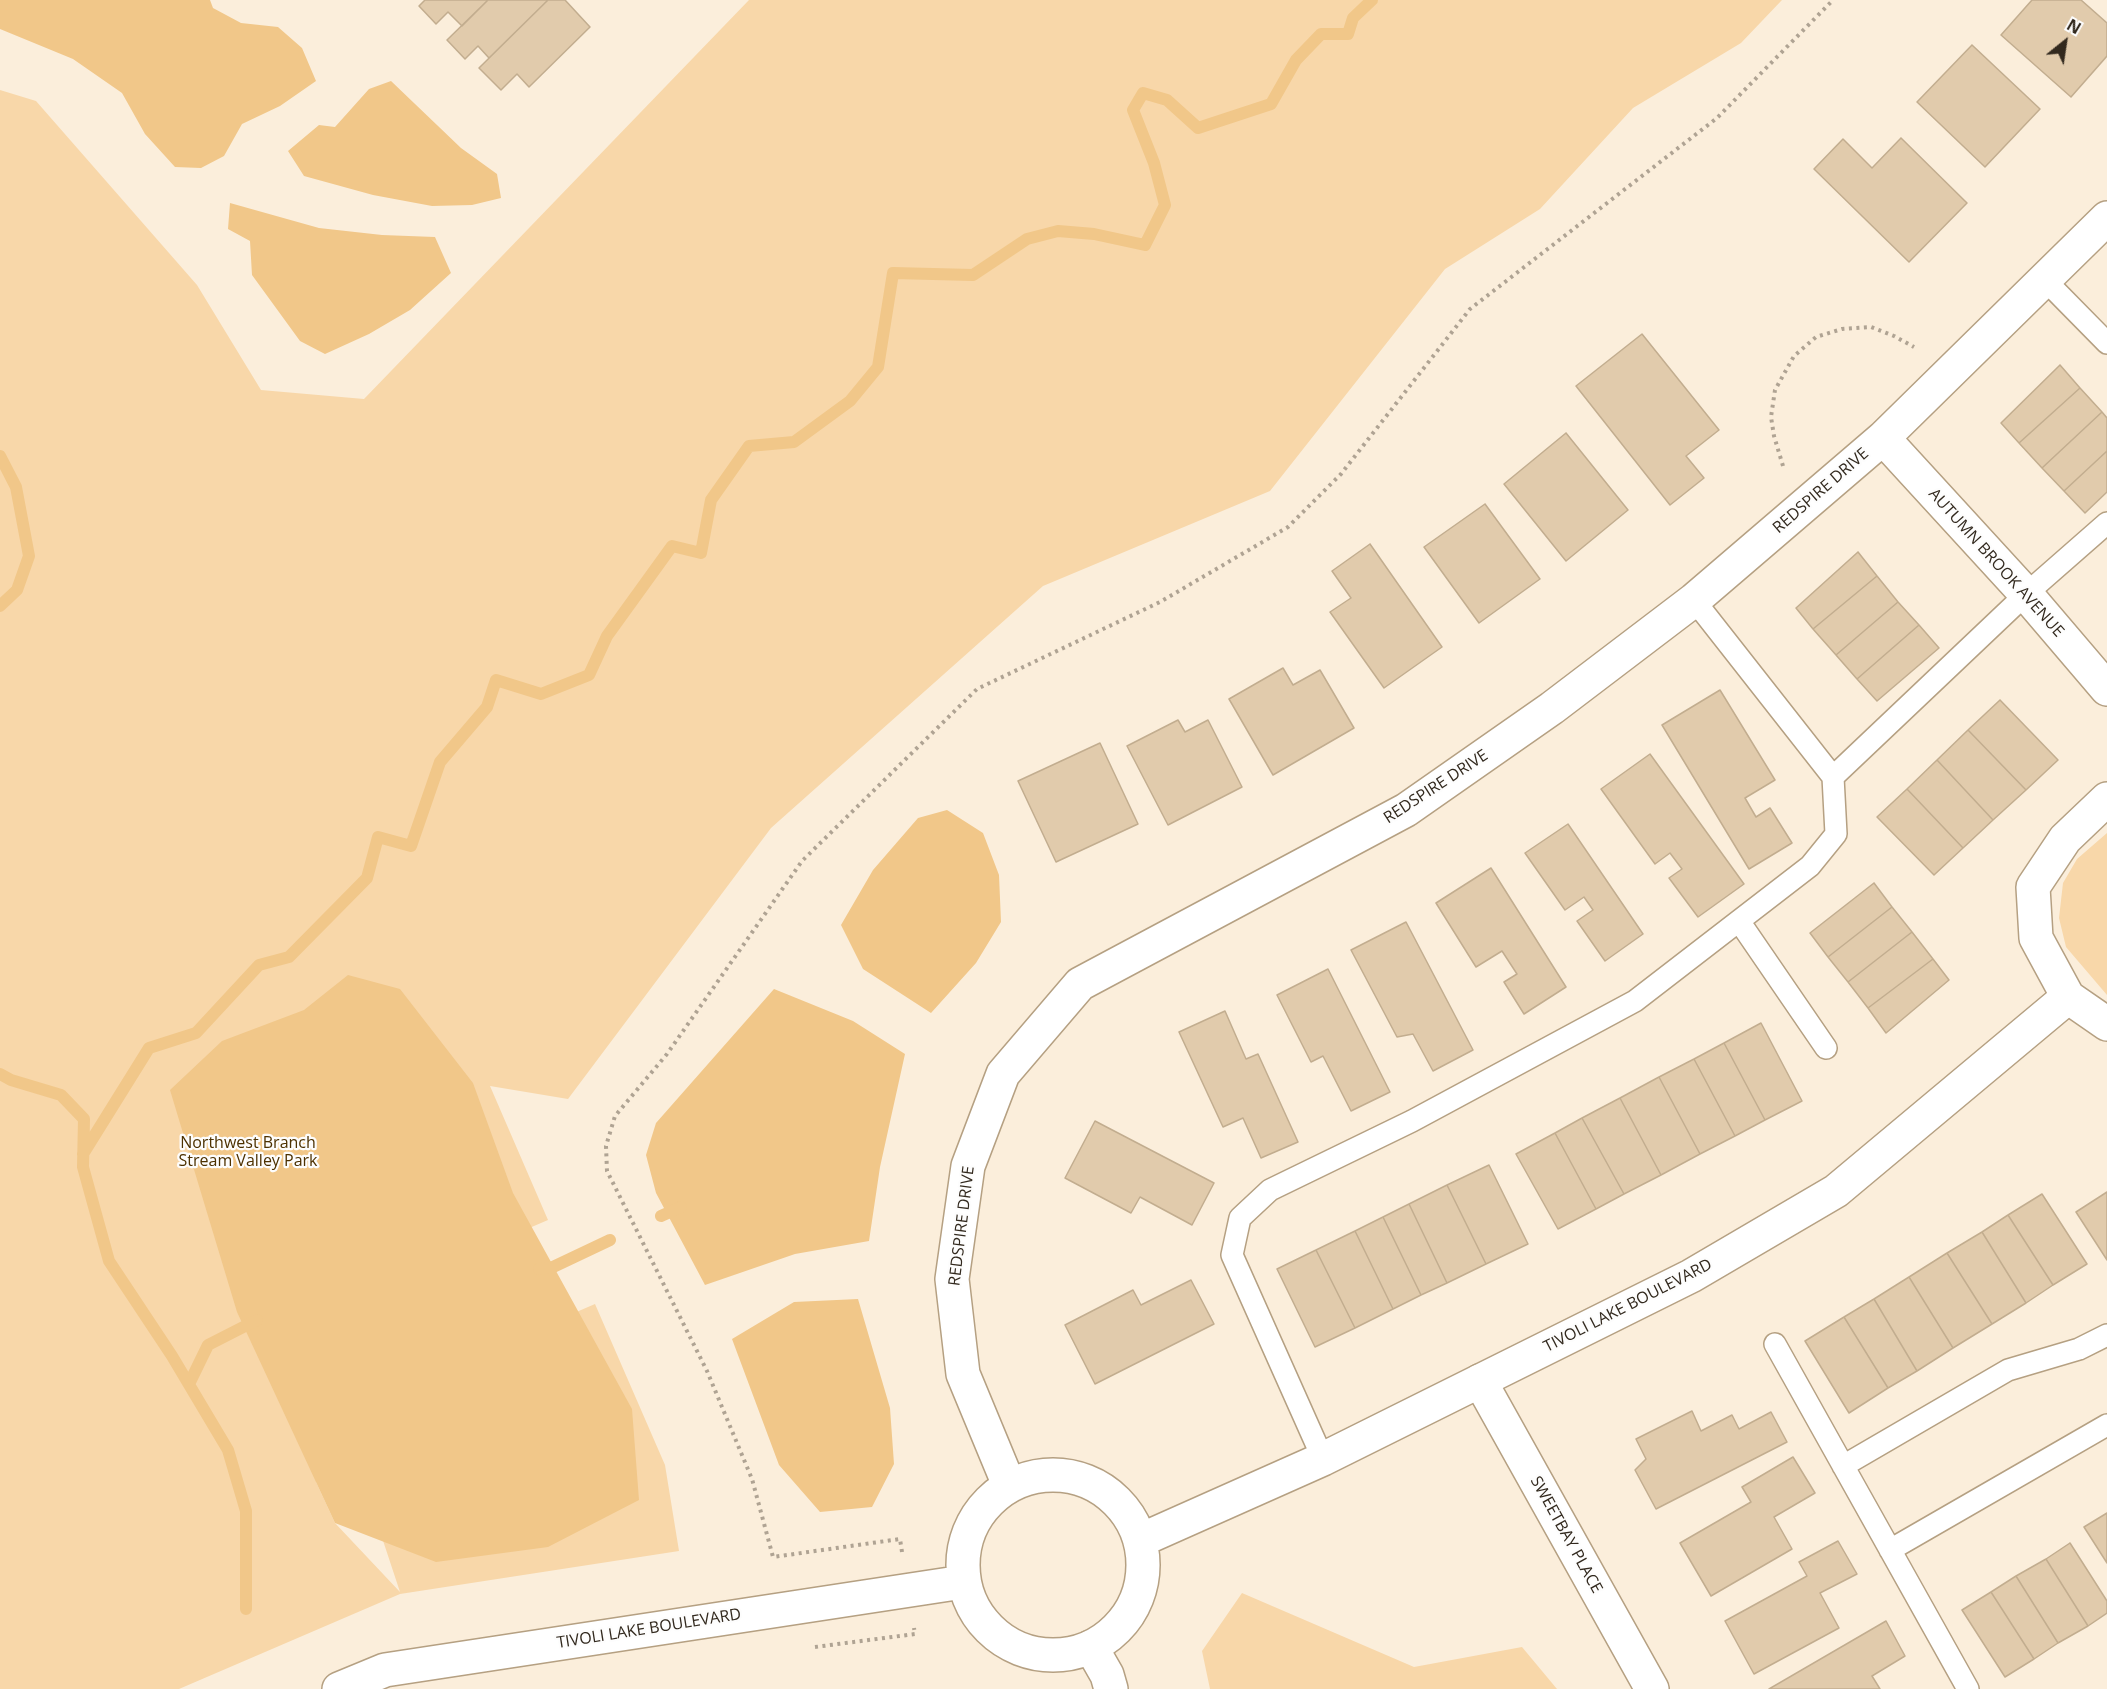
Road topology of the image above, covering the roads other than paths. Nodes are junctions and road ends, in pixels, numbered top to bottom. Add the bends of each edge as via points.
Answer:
1 (2107, 218) edge
2 (2045, 280) junction
3 (2107, 343) edge
4 (1883, 438) junction
5 (2107, 523) edge
6 (2026, 594) junction
7 (1694, 600) junction
8 (2107, 689) edge
9 (1833, 777) junction
10 (2107, 799) edge
11 (1739, 921) junction
12 (2068, 997) junction
13 (2107, 1024) edge
14 (1826, 1048) dead end
15 (2107, 1335) edge
16 (1775, 1344) dead end
17 (1480, 1381) junction
18 (2107, 1425) edge
19 (1323, 1459) junction
20 (1843, 1466) junction
21 (1009, 1485) junction
22 (1141, 1540) junction
23 (1890, 1550) junction
24 (963, 1582) junction
25 (1091, 1647) junction
26 (339, 1689) edge
27 (1110, 1689) edge
28 (1652, 1689) edge
29 (1968, 1689) edge

1 - 2 street, REDSPIRE DRIVE
2 - 3 lane
2 - 4 street, REDSPIRE DRIVE
4 - 6 street, AUTUMN BROOK AVENUE
4 - 7 street, REDSPIRE DRIVE
5 - 6 lane
6 - 8 street, AUTUMN BROOK AVENUE
6 - 9 lane
7 - 9 lane
7 - 21 street, REDSPIRE DRIVE via 1552,708 1406,810 1080,984 1003,1074 968,1166 952,1279 963,1374
9 - 11 lane via 1836,834 1810,866
10 - 12 street via 2065,838 2033,887 2036,938
11 - 14 lane
11 - 19 lane via 1635,1001 1412,1121 1270,1190 1240,1218 1232,1255
12 - 13 street
12 - 17 street, TIVOLI LAKE BOULEVARD via 1836,1191 1691,1276
15 - 20 lane via 2079,1349 2008,1370
16 - 20 lane
17 - 19 street, TIVOLI LAKE BOULEVARD
17 - 28 street, SWEETBAY PLACE
18 - 23 lane
19 - 22 street, TIVOLI LAKE BOULEVARD
20 - 23 lane
21 - 22 street via 1034,1475 1061,1474 1088,1481 1111,1495 1130,1515
21 - 24 street via 986,1503 970,1526 962,1553
22 - 25 street via 1144,1566 1141,1591 1134,1606 1113,1633
23 - 29 lane
24 - 25 street via 973,1607 989,1629 1011,1646 1037,1654 1065,1655
24 - 26 street, TIVOLI LAKE BOULEVARD via 385,1670
25 - 27 street via 1107,1675

